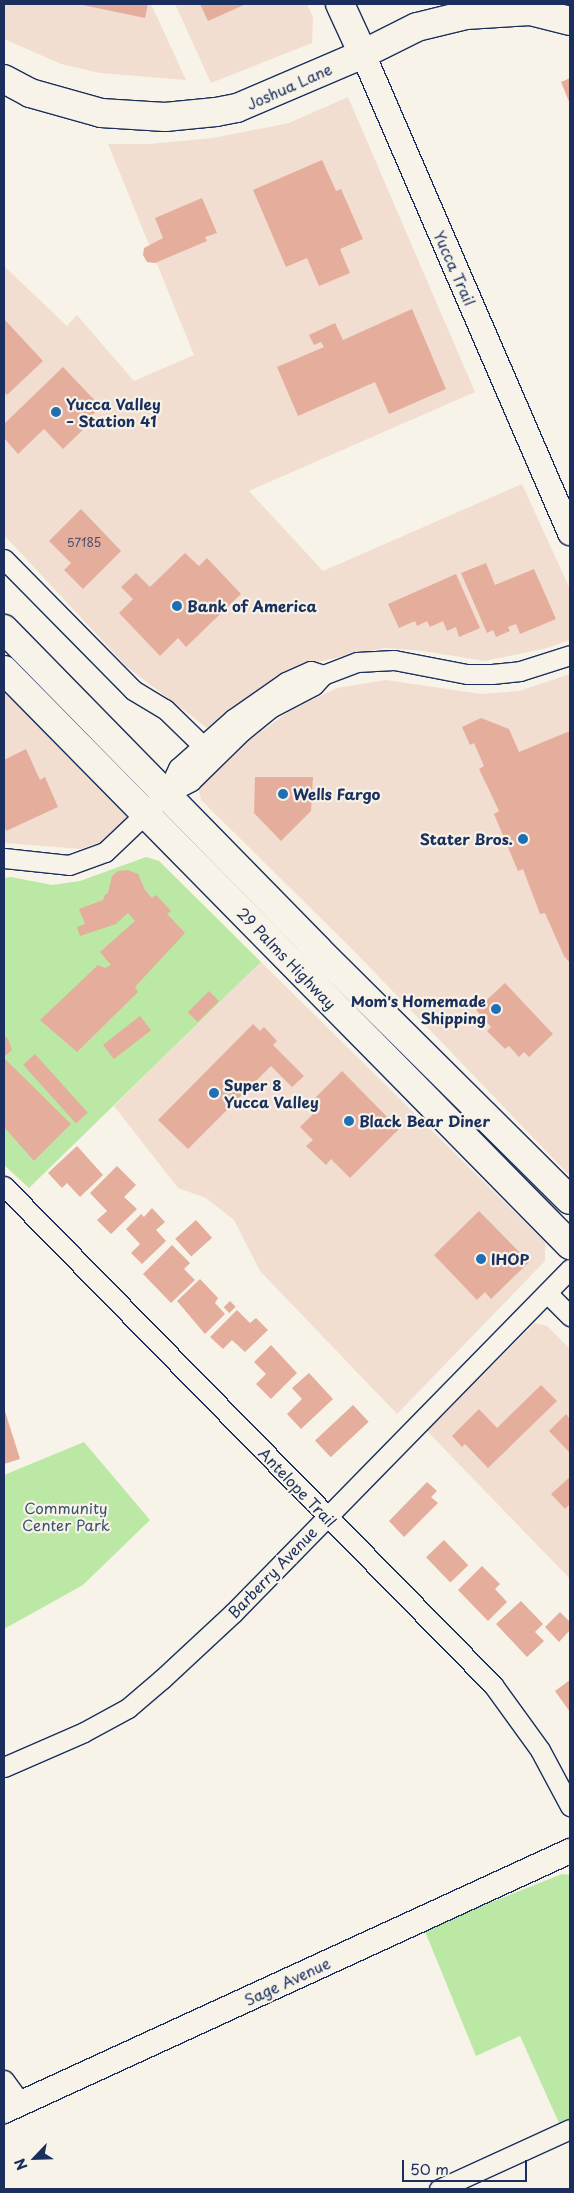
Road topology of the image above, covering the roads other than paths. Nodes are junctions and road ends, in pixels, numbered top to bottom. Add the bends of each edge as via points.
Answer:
1 (340, 4) edge
2 (570, 20) edge
3 (363, 54) junction
4 (4, 79) edge
5 (569, 528) edge
6 (4, 559) edge
7 (4, 629) edge
8 (570, 655) edge
9 (4, 670) edge
10 (323, 675) junction
11 (203, 746) junction
12 (166, 794) junction
13 (146, 814) junction
14 (4, 858) edge
15 (4, 1186) edge
16 (570, 1200) edge
17 (570, 1245) edge
18 (570, 1269) edge
19 (547, 1293) junction
20 (570, 1316) edge
21 (326, 1517) junction
22 (4, 1767) edge
23 (570, 1806) edge
24 (570, 1851) edge
25 (4, 2080) edge
26 (12, 2107) edge
27 (570, 2129) edge
28 (440, 2189) edge

1 - 3 main road, Yucca Trail
2 - 3 main road, Joshua Lane via 530,11 466,15 417,27
3 - 4 main road, Joshua Lane via 237,108 165,117 101,112 30,92
3 - 5 street, Yucca Trail
6 - 11 street via 133,690 165,709
7 - 12 main road, 29 Palms Highway
8 - 10 street via 520,671 492,674 467,674 394,660 357,662
9 - 13 main road, 29 Palms Highway
10 - 11 street via 311,671 286,682 233,719
10 - 12 street via 314,686 272,707 242,731 191,781
11 - 12 street via 178,768
12 - 13 street
12 - 16 main road, 29 Palms Highway via 316,950
13 - 14 street via 105,852 69,865
13 - 17 main road, 29 Palms Highway
15 - 21 street, Antelope Trail
18 - 19 street, Barberry Avenue
19 - 20 street
19 - 21 street, Barberry Avenue
21 - 22 street, Barberry Avenue via 233,1613 128,1708 84,1732
21 - 23 street, Antelope Trail via 493,1685 540,1750
24 - 26 street, Sage Avenue
25 - 26 street
27 - 28 street

